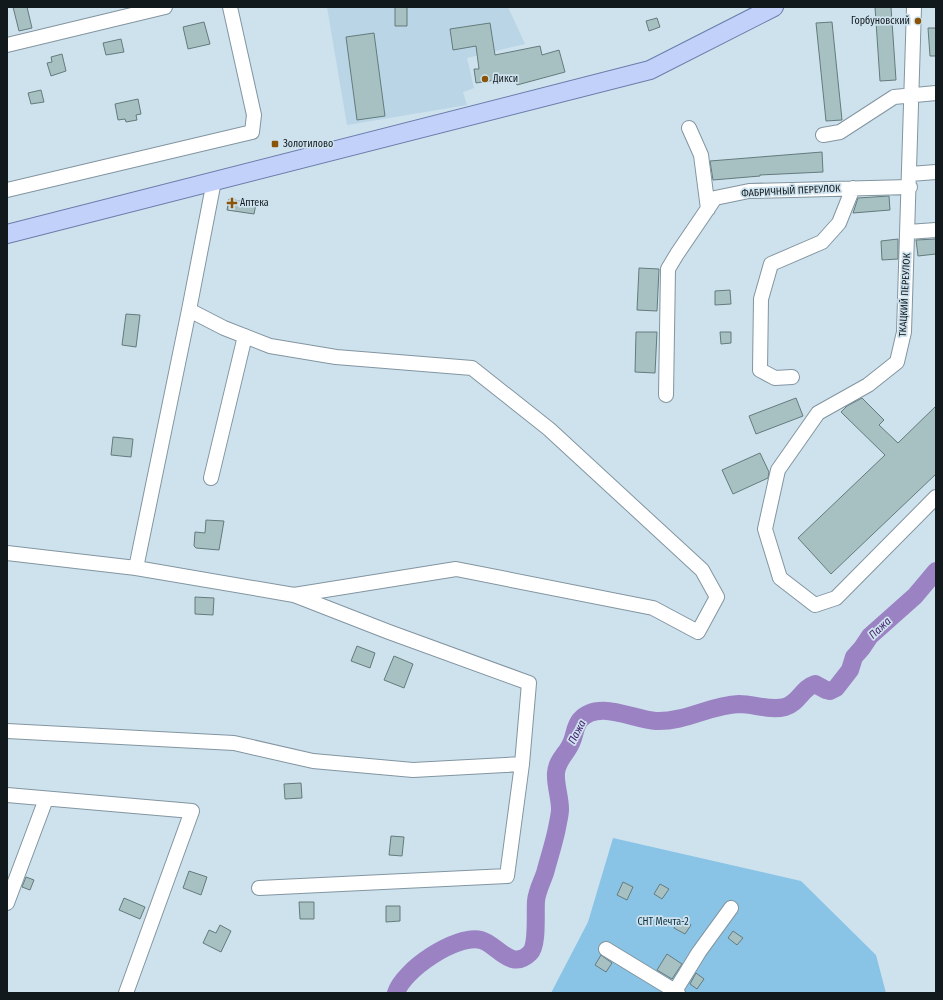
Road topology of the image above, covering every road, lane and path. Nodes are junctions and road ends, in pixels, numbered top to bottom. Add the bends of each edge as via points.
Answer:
1 (165, 7) edge
2 (230, 7) edge
3 (774, 7) edge
4 (914, 7) edge
5 (7, 45) edge
6 (936, 93) edge
7 (912, 95) junction
8 (689, 128) dead end
9 (823, 135) dead end
10 (936, 172) edge
11 (910, 180) junction
12 (214, 182) junction
13 (853, 188) junction
14 (7, 190) edge
15 (708, 209) junction
16 (936, 230) edge
17 (908, 232) junction
18 (7, 234) edge
19 (189, 310) junction
20 (245, 336) junction
21 (792, 377) dead end
22 (666, 395) dead end
23 (212, 478) dead end
24 (936, 497) edge
25 (7, 553) edge
26 (136, 568) junction
27 (294, 595) junction
28 (7, 730) edge
29 (522, 764) junction
30 (7, 795) edge
31 (46, 799) junction
32 (259, 888) dead end
33 (7, 903) edge
34 (731, 908) dead end
35 (606, 949) dead end
36 (677, 992) edge
37 (126, 993) edge

1 - 5 street
2 - 14 street via 254,115 252,132
3 - 12 main road via 650,70
4 - 7 street, ТКАЦКИЙ ПЕРЕУЛОК
6 - 7 street
7 - 9 street via 894,97 840,132
7 - 11 street, ТКАЦКИЙ ПЕРЕУЛОК
8 - 15 street via 701,154
10 - 11 street, ФАБРИЧНЫЙ ПЕРЕУЛОК
11 - 13 street, ФАБРИЧНЫЙ ПЕРЕУЛОК
11 - 17 street, ТКАЦКИЙ ПЕРЕУЛОК
12 - 18 main road
12 - 19 street
13 - 15 street, ФАБРИЧНЫЙ ПЕРЕУЛОК via 749,191 715,198
13 - 21 street via 839,223 822,242 771,264 761,299 760,370 775,378
15 - 22 street, ФАБРИЧНЫЙ ПЕРЕУЛОК via 668,269
16 - 17 street
17 - 24 street, ТКАЦКИЙ ПЕРЕУЛОК via 904,332 897,362 868,385 818,413 778,470 765,529 780,578 815,605 836,598
19 - 20 street
19 - 26 street
20 - 23 street
20 - 27 street via 270,346 336,357 472,368 549,429 702,570 717,597 698,632 653,608 456,569
25 - 26 street
26 - 27 street
27 - 29 street via 529,683
28 - 29 street via 234,743 313,761 413,770
29 - 32 street via 507,876
30 - 31 street
31 - 33 street
31 - 37 street via 192,811
34 - 36 street via 699,952
35 - 36 street

